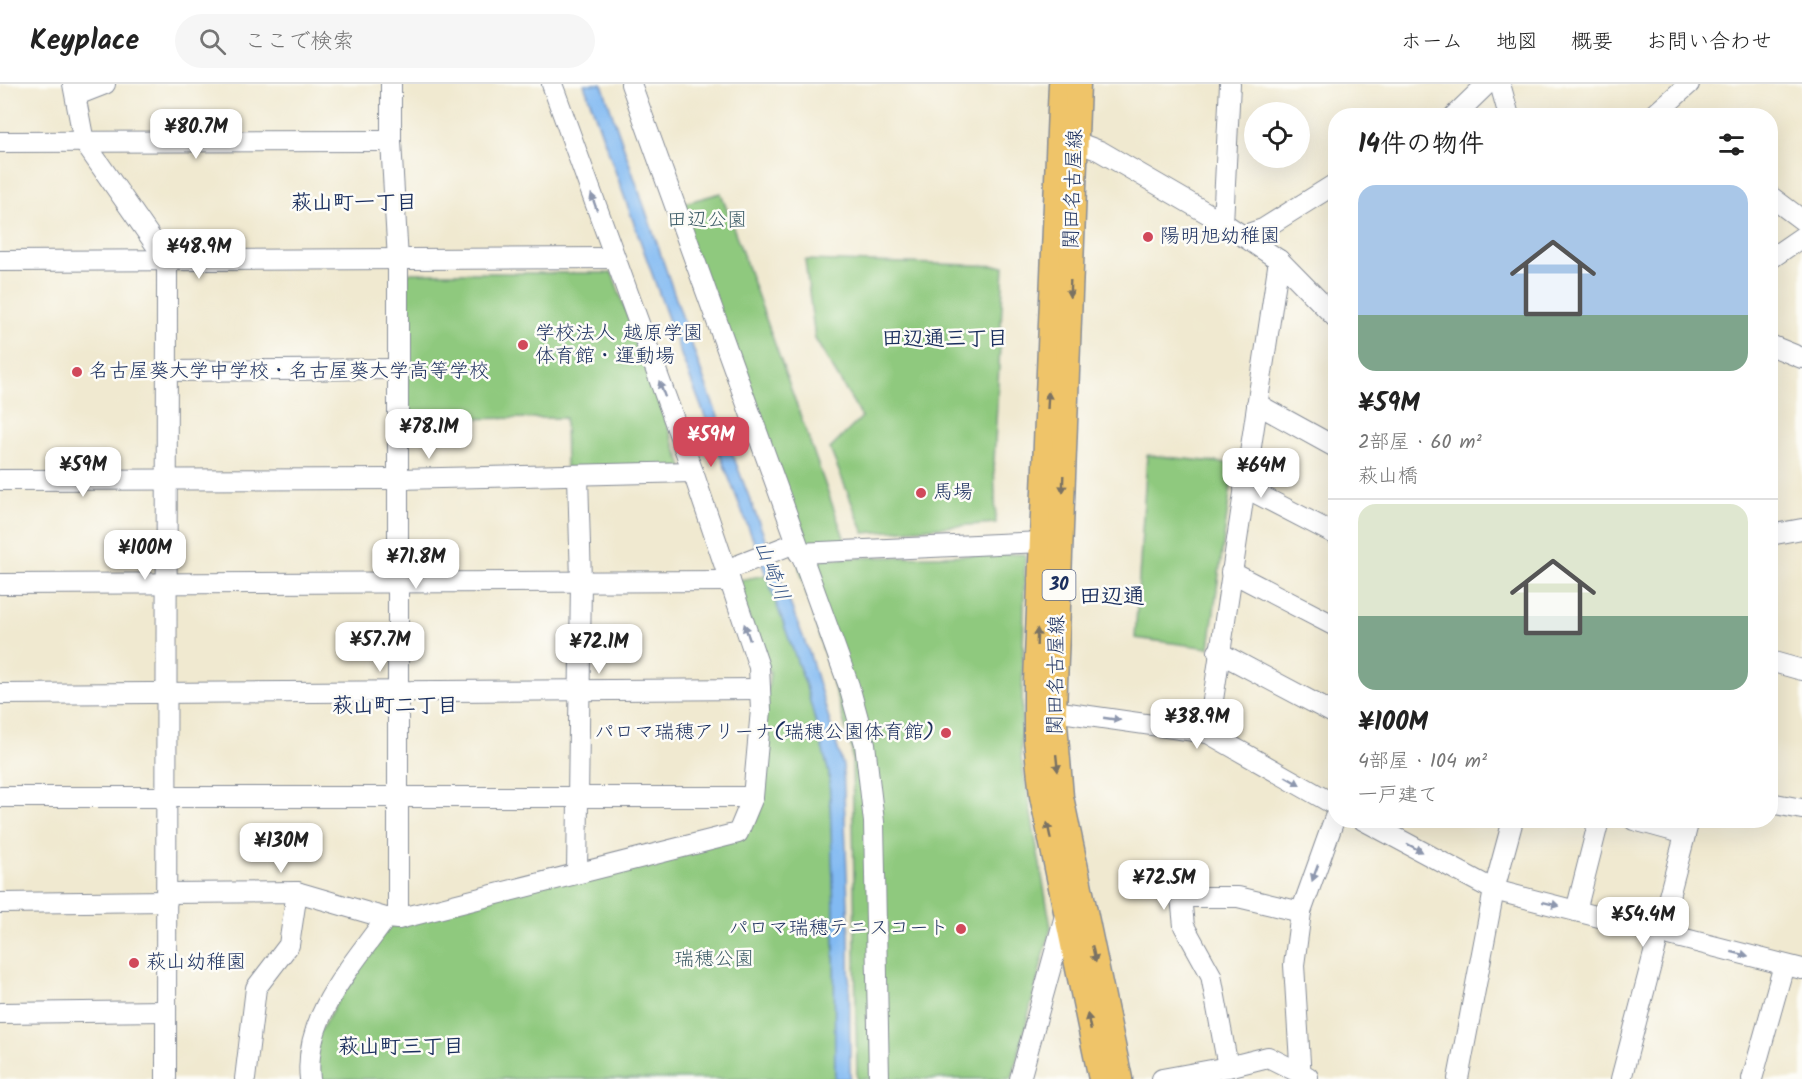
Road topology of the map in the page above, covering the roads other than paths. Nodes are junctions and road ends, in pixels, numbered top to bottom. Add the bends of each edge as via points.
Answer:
1 (105, 84) edge
2 (391, 84) edge
3 (554, 84) edge
4 (631, 84) edge
5 (1061, 84) edge
6 (1078, 84) edge
7 (1230, 84) edge
8 (1487, 84) edge
9 (1500, 84) edge
10 (1689, 84) edge
11 (75, 89) edge
12 (1462, 108) edge
13 (1507, 108) edge
14 (1663, 108) edge
15 (391, 141) junction
16 (1067, 141) junction
17 (0, 142) edge
18 (84, 142) junction
19 (1328, 190) edge
20 (1778, 202) edge
21 (1802, 220) edge
22 (1223, 223) junction
23 (1242, 237) junction
24 (1802, 237) edge
25 (1778, 254) edge
26 (614, 258) junction
27 (398, 260) junction
28 (1279, 260) junction
29 (0, 261) edge
30 (167, 261) junction
31 (1328, 310) edge
32 (1778, 348) edge
33 (1802, 358) edge
34 (398, 369) junction
35 (166, 371) junction
36 (1257, 404) junction
37 (1328, 443) edge
38 (693, 472) junction
39 (578, 477) junction
40 (165, 478) junction
41 (398, 479) junction
42 (0, 480) edge
43 (1244, 487) junction
44 (1802, 529) edge
45 (1328, 530) edge
46 (1778, 534) edge
47 (1041, 542) junction
48 (793, 547) junction
49 (731, 572) junction
50 (1231, 572) junction
51 (581, 581) junction
52 (398, 582) junction
53 (164, 583) junction
54 (0, 584) edge
55 (1328, 622) edge
56 (1218, 652) junction
57 (1778, 663) edge
58 (1802, 670) edge
59 (760, 689) junction
60 (580, 691) junction
61 (398, 692) junction
62 (164, 693) junction
63 (0, 694) edge
64 (1328, 710) edge
65 (1054, 711) junction
66 (1208, 733) junction
67 (0, 797) edge
68 (165, 797) junction
69 (398, 797) junction
70 (580, 797) junction
71 (753, 797) junction
72 (1328, 801) edge
73 (1778, 804) edge
74 (1802, 809) edge
75 (1331, 828) edge
76 (1378, 828) edge
77 (1511, 828) edge
78 (1597, 828) edge
79 (1687, 828) edge
80 (577, 873) junction
81 (1494, 890) junction
82 (297, 892) junction
83 (167, 897) junction
84 (0, 903) edge
85 (1576, 911) junction
86 (1066, 912) junction
87 (1301, 912) junction
88 (392, 918) junction
89 (1659, 933) junction
90 (1793, 967) edge
91 (165, 1011) junction
92 (0, 1012) edge
93 (1228, 1067) junction
94 (1305, 1077) edge
95 (166, 1079) edge
96 (245, 1079) edge
97 (310, 1079) edge
98 (879, 1079) edge
99 (1020, 1079) edge
100 (1101, 1079) edge
101 (1120, 1079) edge
102 (1162, 1079) edge
103 (1458, 1079) edge
104 (1621, 1079) edge
105 (1752, 1079) edge

1 - 11 street
2 - 15 street
26 -> 3 street
4 - 48 street
5 - 16 main road, 関田名古屋線 / 30
6 - 16 main road, 関田名古屋線 / 30
7 - 22 street
8 - 12 street
9 - 13 street
10 - 14 street
11 - 18 street
15 - 18 street
15 - 27 street
16 - 22 street via 1100,151
47 -> 16 main road, 関田名古屋線 / 30
16 -> 65 main road, 関田名古屋線 / 30
17 - 18 street
18 - 30 street
19 - 23 street
20 - 21 street
22 - 23 street
23 - 28 street
24 - 25 street
26 - 27 street
38 -> 26 street
27 - 30 street
27 - 34 street
28 - 31 street
28 - 36 street
29 - 30 street
30 - 35 street
32 - 33 street
34 - 35 street
34 - 41 street
35 - 40 street
36 - 37 street
36 - 43 street
38 - 39 street
38 - 49 street
39 - 41 street
39 - 51 street
40 - 41 street
40 - 42 street
40 - 53 street
41 - 52 street
43 - 45 street
43 - 50 street
44 - 46 street
47 - 48 street
86 -> 47 main road, 関田名古屋線 / 30 via 1042,796 1036,740
48 - 49 street
48 - 98 street via 849,686 865,744 874,822
49 - 51 street
59 -> 49 street via 759,667
50 - 55 street
50 - 56 street
51 - 52 street
51 - 60 street
52 - 53 street
52 - 61 street
53 - 54 street
53 - 62 street
56 - 64 street
56 - 66 street
57 - 58 street
59 - 60 street
59 - 71 street
60 - 61 street
60 - 70 street
61 - 62 street
61 - 69 street
62 - 63 street
62 - 68 street
65 -> 66 street
65 -> 101 main road, 関田名古屋線 / 30 via 1061,797
66 -> 72 street
67 - 68 street
68 - 69 street
68 - 83 street
69 - 70 street
69 - 88 street
70 - 71 street
70 - 80 street
71 - 80 street via 738,833
73 - 74 street
75 -> 87 street
76 -> 81 street
77 - 81 street
78 - 85 street
79 - 89 street
80 - 88 street
81 -> 85 street
81 - 103 street
82 - 83 street
82 - 88 street
82 - 96 street via 289,945 256,988
83 - 84 street
83 - 91 street
85 - 89 street
86 - 99 street
100 -> 86 main road, 関田名古屋線 / 30
87 - 93 street via 1238,897 1181,897 1184,926 1211,975
87 - 94 street via 1294,965
88 - 97 street via 324,1008 312,1045
89 -> 90 street
89 - 104 street
90 - 105 street
91 - 92 street
91 - 95 street
93 - 94 street via 1268,1057
93 - 102 street

